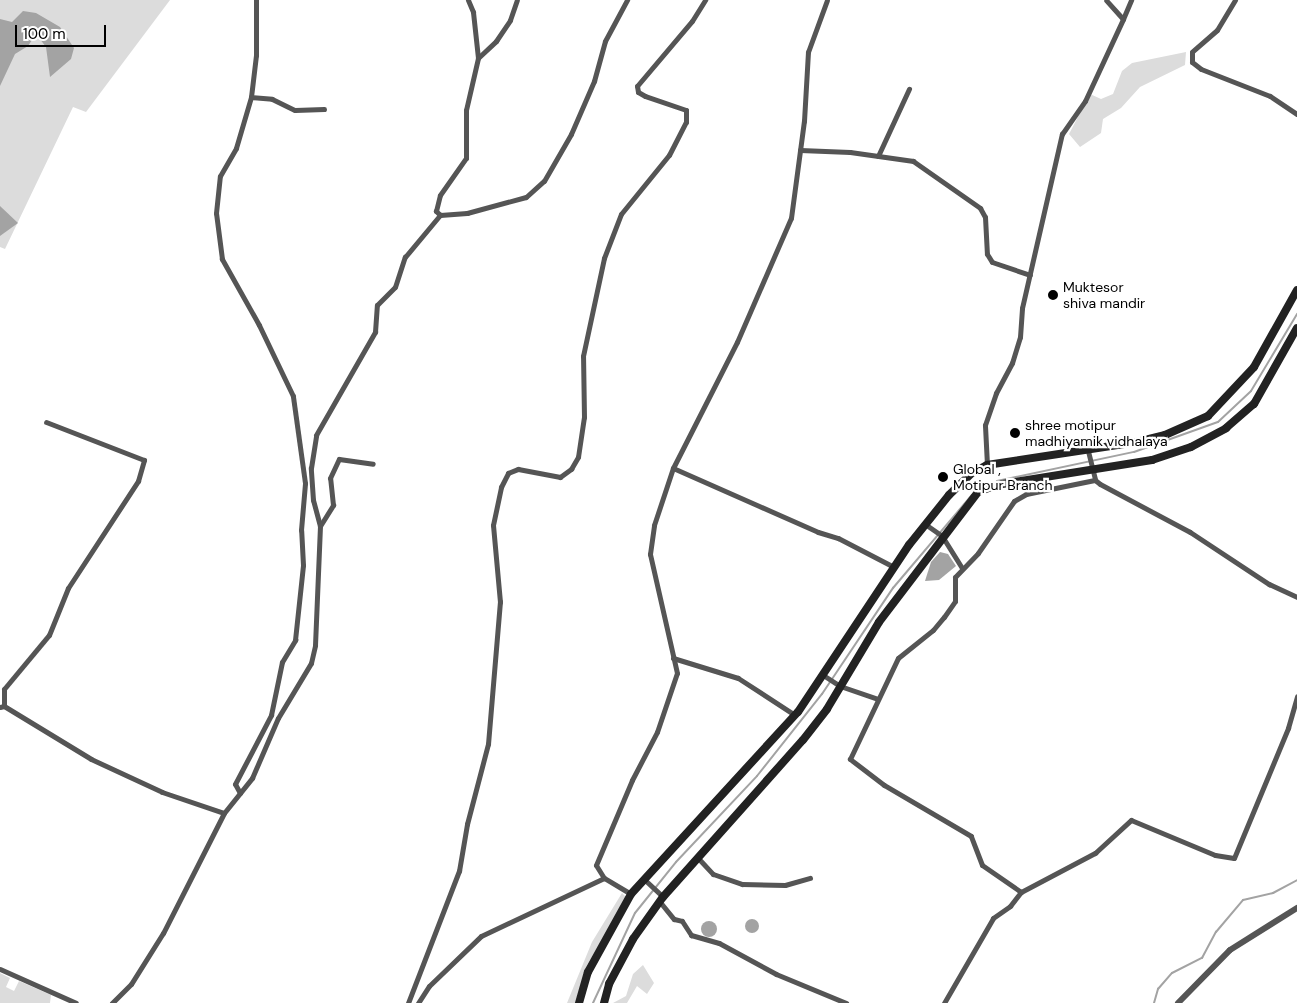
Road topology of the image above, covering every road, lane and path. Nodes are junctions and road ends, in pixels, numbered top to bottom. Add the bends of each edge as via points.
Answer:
1 (256, 0) edge
2 (468, 0) edge
3 (517, 0) edge
4 (627, 0) edge
5 (705, 0) edge
6 (826, 0) edge
7 (1106, 0) edge
8 (1131, 0) edge
9 (1235, 0) edge
10 (1123, 18) junction
11 (478, 58) junction
12 (909, 89) dead end
13 (251, 97) junction
14 (324, 109) dead end
15 (1297, 114) edge
16 (800, 150) junction
17 (878, 156) junction
18 (440, 215) junction
19 (1030, 275) junction
20 (1297, 290) edge
21 (1297, 328) edge
22 (46, 422) dead end
23 (1089, 454) junction
24 (373, 464) dead end
25 (987, 465) junction
26 (672, 468) junction
27 (1092, 468) junction
28 (1095, 480) junction
29 (320, 526) junction
30 (928, 526) junction
31 (942, 538) junction
32 (894, 567) junction
33 (962, 568) junction
34 (1297, 597) edge
35 (673, 658) junction
36 (823, 675) junction
37 (840, 686) junction
38 (1297, 696) edge
39 (877, 700) junction
40 (2, 706) edge
41 (795, 715) junction
42 (240, 793) junction
43 (224, 813) junction
44 (698, 858) junction
45 (604, 878) junction
46 (810, 878) dead end
47 (646, 882) junction
48 (1021, 892) junction
49 (631, 894) junction
50 (661, 899) junction
51 (1297, 908) edge
52 (0, 969) edge
53 (76, 1003) edge
54 (112, 1003) edge
55 (408, 1003) edge
56 (418, 1003) edge
57 (579, 1003) edge
58 (604, 1003) edge
59 (846, 1003) edge
60 (944, 1003) edge
61 (1178, 1003) edge

1 - 13 street via 256,55
2 - 11 street via 473,12
3 - 11 street via 510,20 496,41
4 - 18 street via 605,41 594,80 571,134 541,185 520,199 466,213
5 - 55 street via 692,21 637,86 638,92 645,96 686,110 686,122 669,155 621,214 604,258 583,356 584,417 578,457 560,477 518,469 503,479 493,524 500,602 488,744 459,871
6 - 16 street via 808,52
7 - 10 street
8 - 10 street
9 - 15 street via 1217,30 1192,52 1192,62 1201,70 1270,96
10 - 19 street via 1085,101 1062,134
11 - 18 street via 466,110 466,158 440,195 436,211
12 - 17 street
13 - 14 street via 272,99 295,110
13 - 42 street via 236,148 220,176 216,213 222,259 259,325 292,396 305,483 301,530 303,565 295,640 282,662 271,715 235,784
16 - 17 street
16 - 26 street via 791,218 780,248 719,381
17 - 19 street via 913,161 980,208 985,217 988,259
18 - 29 street via 405,257 395,287 377,306 375,332 316,435 311,468 313,500
19 - 25 street via 1012,363 996,393 985,425
20 - 23 main road via 1254,367 1208,416 1165,435
21 - 27 main road via 1254,404 1226,428 1191,447 1152,460
22 - 40 street via 144,460 138,481 68,588 49,635 4,689
23 - 25 main road
23 - 27 street
24 - 29 street via 339,459 330,478 333,504
25 - 30 main road via 972,474
26 - 32 street via 838,538
26 - 35 street via 654,525 650,554
27 - 28 street
27 - 31 main road via 996,485 978,492
28 - 33 street via 1026,494 1014,501 978,552
28 - 34 street
29 - 42 street via 315,645 311,663 278,718 252,778
30 - 31 street
30 - 32 main road
31 - 33 street
31 - 37 main road via 879,622
32 - 36 main road
33 - 39 street via 955,578 955,601 933,630 898,658
35 - 41 street via 738,678
35 - 45 street via 676,681 657,732 632,780 596,865
36 - 37 street
36 - 41 main road
37 - 39 street
37 - 44 main road via 803,740
38 - 48 street via 1288,728 1234,858 1215,855 1131,820 1095,853
39 - 48 street via 853,748 851,762 971,836 982,865
40 - 43 street via 91,759 162,792
41 - 47 main road
42 - 43 street
43 - 54 street via 163,933 131,984
44 - 46 street via 713,874 742,884 785,885
44 - 50 main road
45 - 49 street
45 - 56 street via 553,905 481,936 429,986
47 - 49 main road
47 - 50 street
48 - 60 street via 985,928
49 - 57 main road via 588,972
50 - 58 main road via 633,939 609,984
50 - 59 street via 674,919 682,921 691,935 719,944 776,974
51 - 61 street via 1230,950
52 - 53 street

